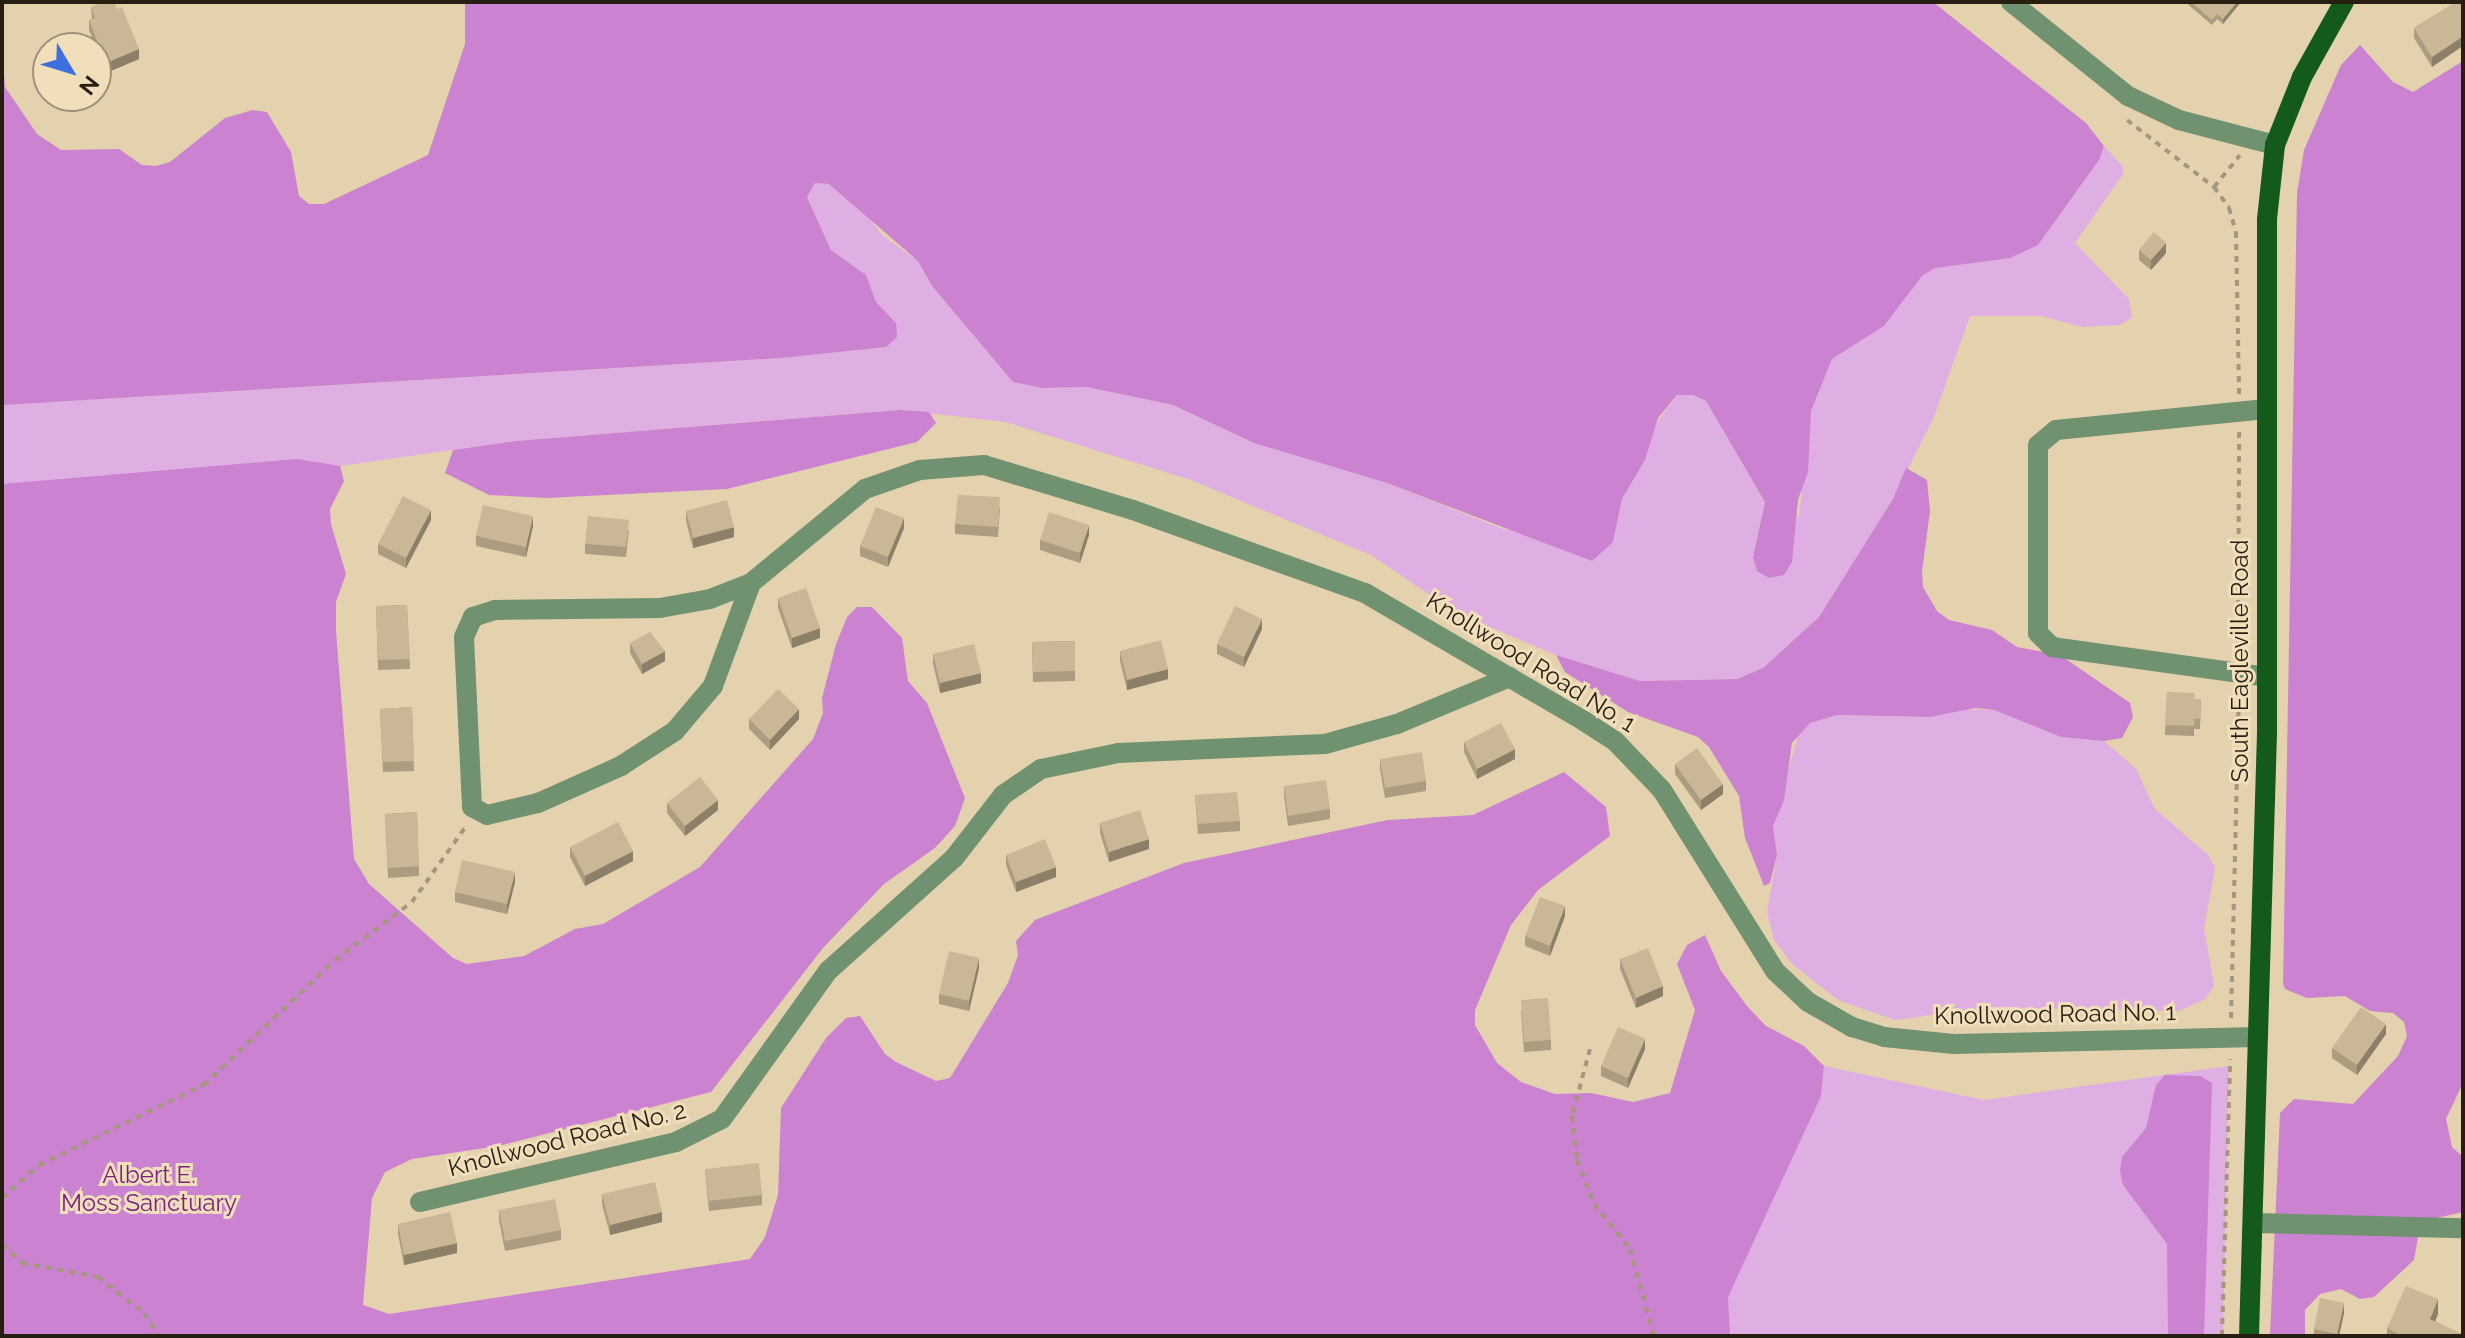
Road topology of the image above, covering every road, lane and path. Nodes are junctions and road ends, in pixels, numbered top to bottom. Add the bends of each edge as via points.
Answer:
1 (2011, 2) edge
2 (2344, 2) edge
3 (2117, 112) dead end
4 (2246, 139) junction
5 (2275, 145) junction
6 (2214, 187) junction
7 (2266, 409) junction
8 (2239, 412) junction
9 (751, 583) junction
10 (2238, 673) junction
11 (1510, 677) junction
12 (2267, 677) junction
13 (476, 812) junction
14 (2231, 1018) dead end
15 (2258, 1037) junction
16 (1590, 1049) dead end
17 (2230, 1058) dead end
18 (2, 1198) edge
19 (420, 1202) dead end
20 (2253, 1223) junction
21 (2463, 1228) edge
22 (2, 1245) edge
23 (159, 1336) edge
24 (1654, 1336) edge
25 (2222, 1336) edge
26 (2249, 1336) edge

1 - 4 street via 2128,96 2179,120
2 - 5 main road, South Eagleville Road via 2302,77
3 - 6 path
4 - 5 street
4 - 6 path via 2236,166
5 - 7 main road, South Eagleville Road via 2267,219
6 - 8 path via 2229,208 2236,232
7 - 8 street
7 - 12 main road, South Eagleville Road
8 - 10 path
8 - 10 street via 2056,430 2038,445 2038,633 2052,647
9 - 11 street, Knollwood Road No. 1 via 865,489 920,470 984,465 1118,505 1365,593
9 - 13 street via 713,686 675,731 621,766 556,796 521,810
9 - 13 street, Knollwood Road No. 1 via 660,608 495,610 473,617 464,637 469,797
10 - 12 street
10 - 14 path via 2241,746
11 - 15 street, Knollwood Road No. 1 via 1615,741 1642,766 1703,849 1775,971 1838,1021 1884,1037 1954,1044
11 - 19 street, Knollwood Road No. 2 via 1397,724 1325,744 1118,753 1041,769 1003,795 943,868 828,971 722,1119 676,1142
12 - 15 main road, South Eagleville Road
13 - 18 path via 412,902 335,960 204,1085 39,1165
15 - 20 main road, South Eagleville Road
16 - 24 path via 1572,1116 1577,1160 1594,1204 1630,1249
17 - 25 path
20 - 21 street
20 - 26 main road, South Eagleville Road
22 - 23 path via 22,1263 98,1277 144,1313

